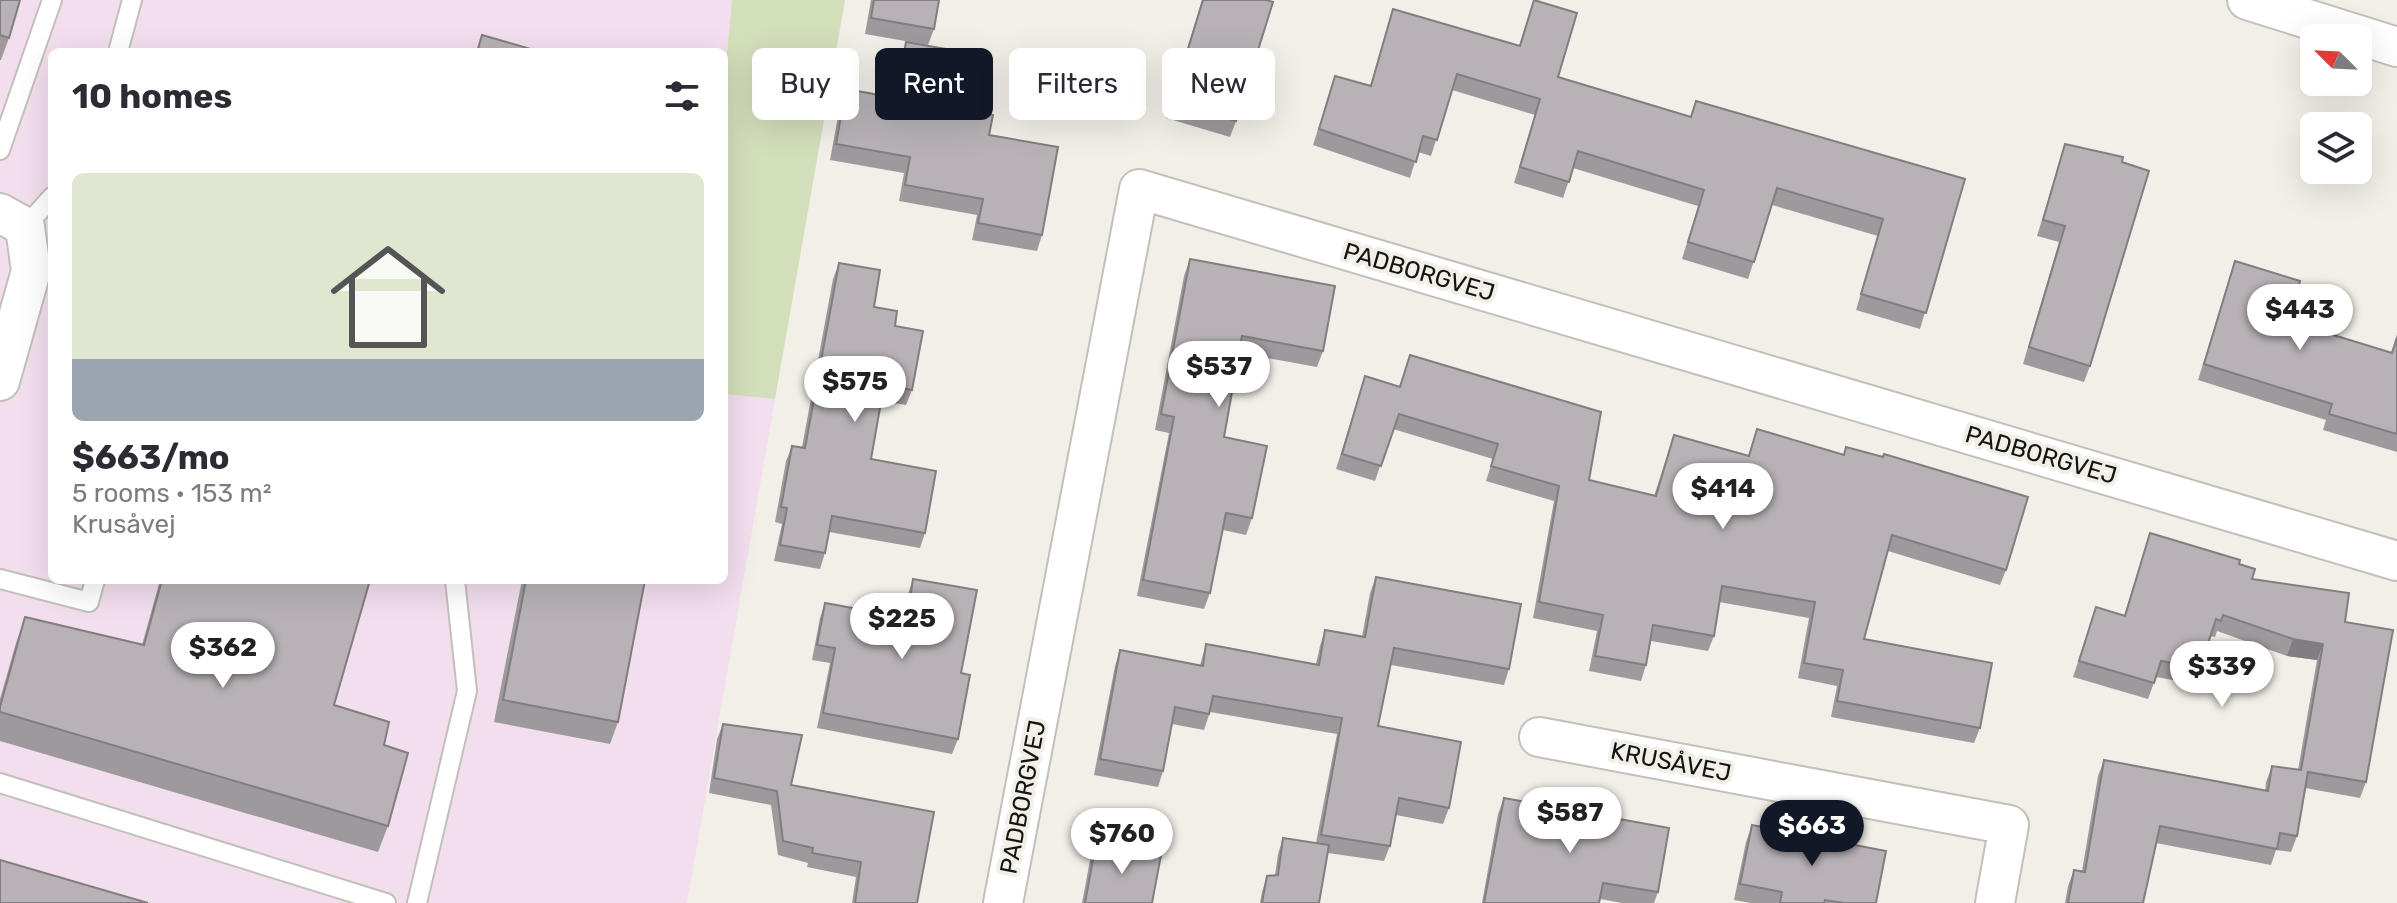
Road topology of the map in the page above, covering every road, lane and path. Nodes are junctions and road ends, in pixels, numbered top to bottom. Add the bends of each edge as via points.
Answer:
1 (52, 0) edge
2 (132, 0) edge
3 (2247, 0) edge
4 (2397, 47) edge
5 (119, 48) edge
6 (0, 150) edge
7 (48, 199) edge
8 (12, 220) edge
9 (0, 381) edge
10 (2397, 561) edge
11 (0, 579) edge
12 (94, 584) edge
13 (455, 584) edge
14 (1539, 737) dead end
15 (0, 783) edge
16 (386, 903) edge
17 (417, 903) edge
18 (1003, 903) edge
19 (1995, 903) edge

1 - 6 lane
2 - 5 lane
3 - 4 street
7 - 8 lane
8 - 9 street via 31,271
10 - 18 street, PADBORGVEJ via 1139,189
11 - 12 lane via 89,602
13 - 17 lane via 467,691
14 - 19 street, KRUSÅVEJ via 2009,825
15 - 16 lane

